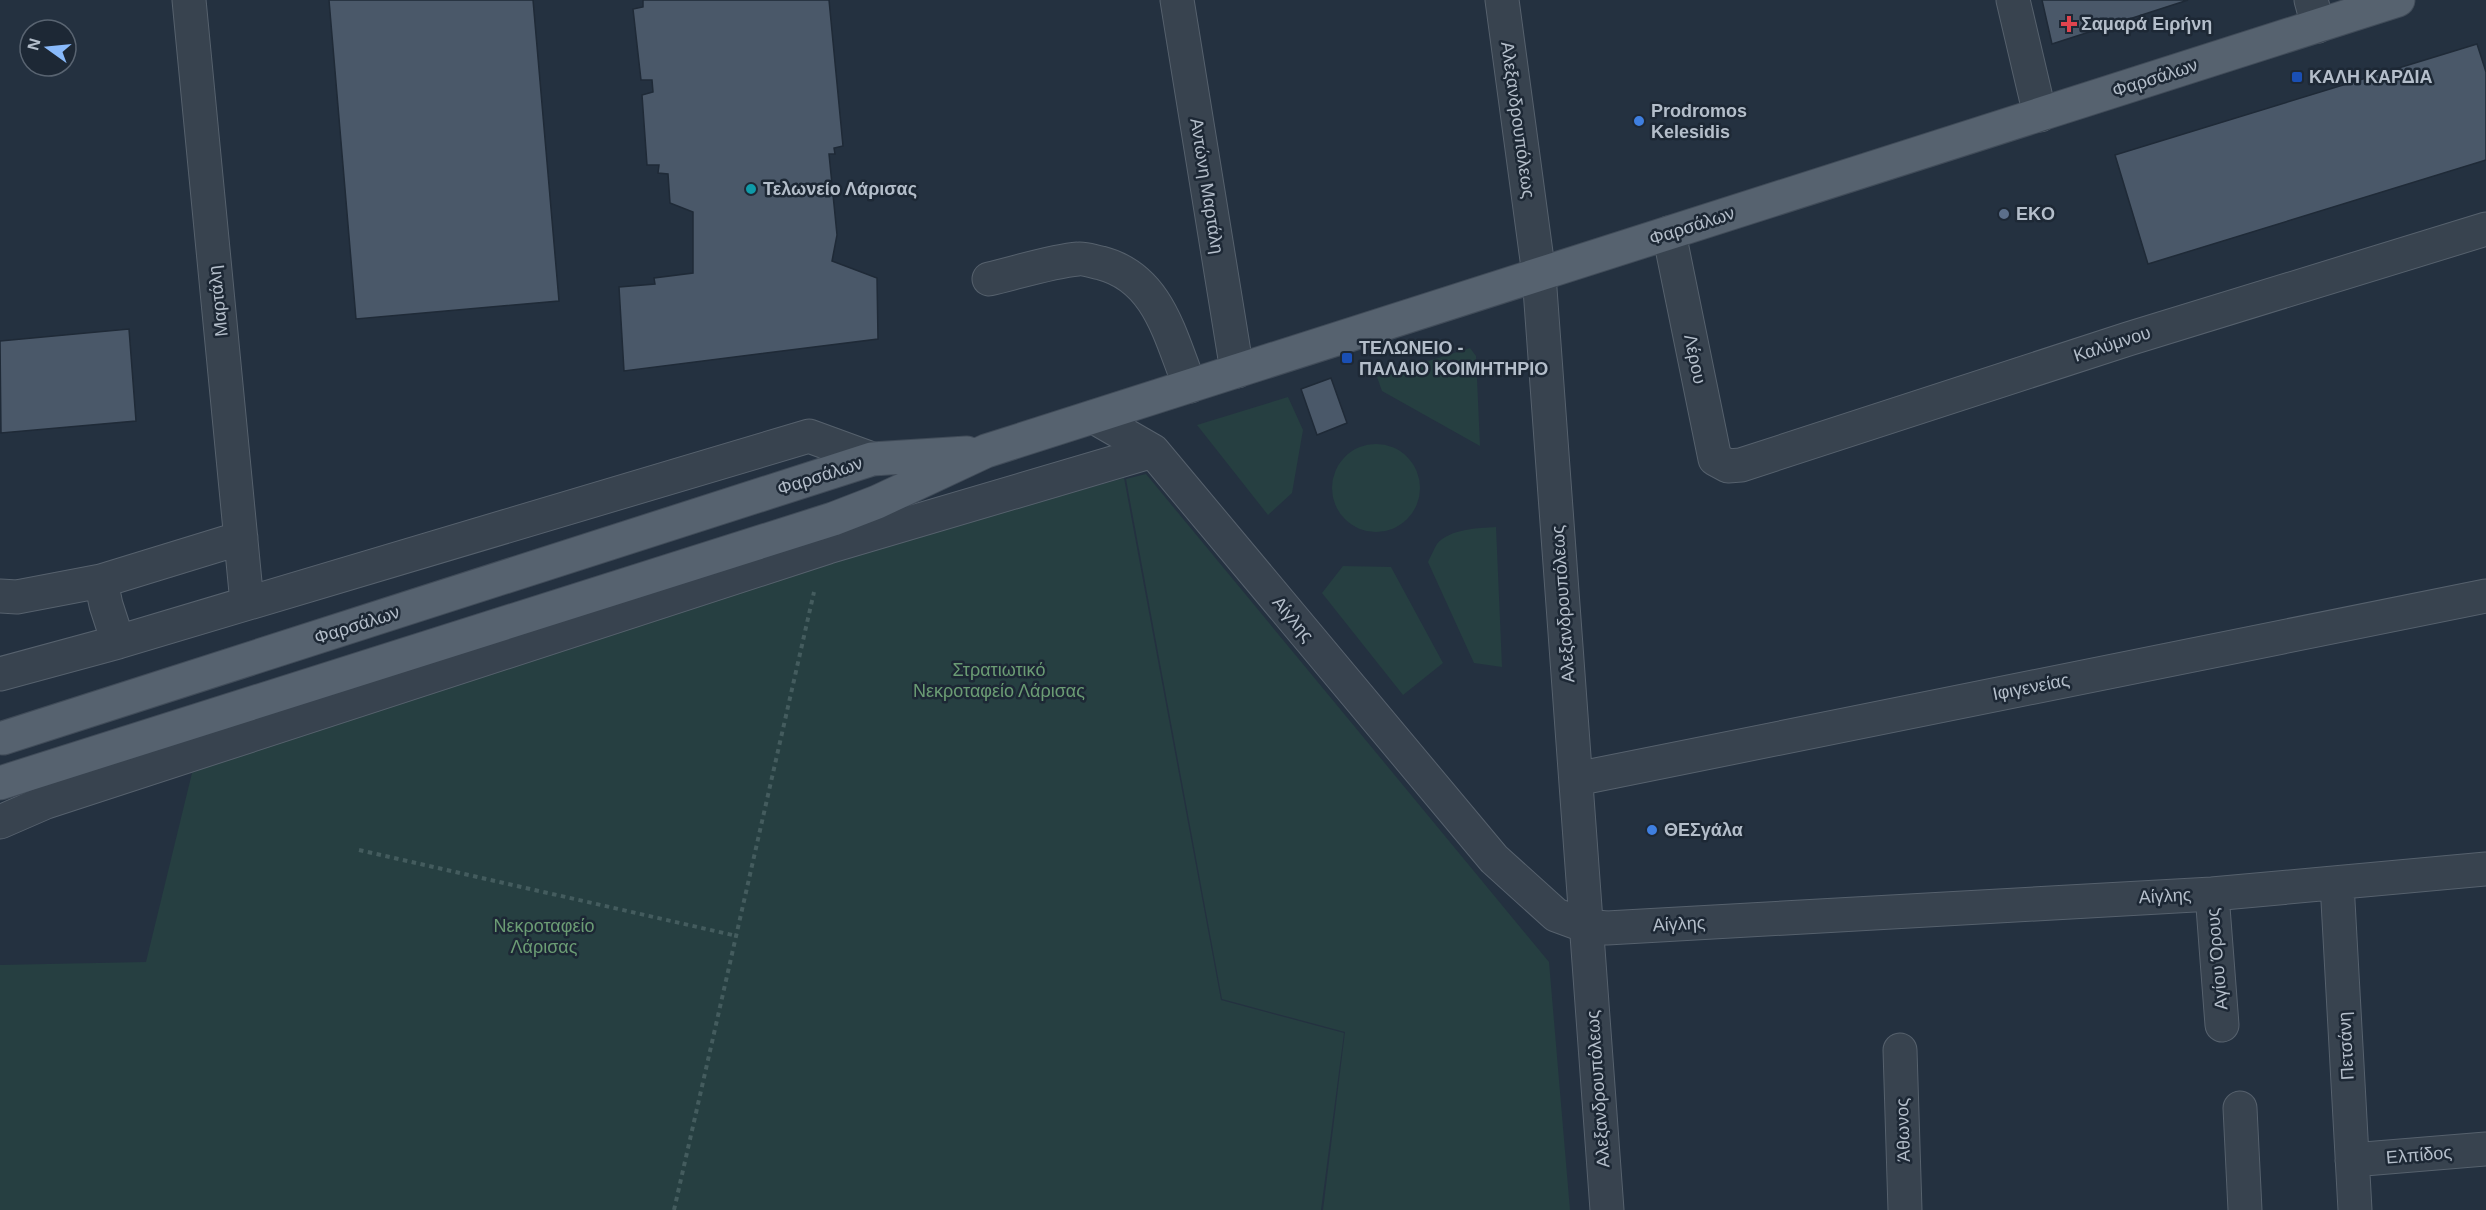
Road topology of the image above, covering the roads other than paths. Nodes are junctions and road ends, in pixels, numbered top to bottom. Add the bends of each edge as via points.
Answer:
1 (189, 0) edge
2 (1177, 0) edge
3 (1502, 0) edge
4 (2013, 0) edge
5 (2398, 0) edge
6 (2314, 13) edge
7 (2040, 115) junction
8 (2486, 229) edge
9 (1669, 233) junction
10 (1539, 275) junction
11 (989, 279) dead end
12 (1237, 371) junction
13 (1190, 386) junction
14 (1094, 417) junction
15 (986, 451) junction
16 (1153, 451) junction
17 (872, 459) junction
18 (1741, 465) joint
19 (241, 538) junction
20 (101, 581) junction
21 (0, 596) edge
22 (2486, 596) edge
23 (247, 603) junction
24 (118, 642) junction
25 (0, 675) edge
26 (3, 738) dead end
27 (1576, 779) junction
28 (0, 783) edge
29 (0, 790) edge
30 (46, 802) junction
31 (0, 822) edge
32 (2486, 869) edge
33 (2337, 883) junction
34 (2212, 894) junction
35 (1586, 926) junction
36 (2222, 1025) dead end
37 (1900, 1050) dead end
38 (2240, 1108) dead end
39 (2486, 1149) edge
40 (2352, 1160) junction
41 (1607, 1210) edge
42 (1905, 1210) edge
43 (2245, 1210) edge
44 (2355, 1210) edge

1 - 19 street, Μαρτάλη
2 - 12 street, Αντώνη Μαρτάλη
3 - 10 street, Αλεξανδρουπόλεως
4 - 7 street
5 - 6 main road, Φαρσάλων
6 - 7 main road, Φαρσάλων
7 - 9 main road, Φαρσάλων
8 - 18 street, Καλύμνου via 2128,339
9 - 10 main road, Φαρσάλων
9 - 18 street, Λέρου via 1715,459 1728,466
10 - 12 main road, Φαρσάλων
10 - 27 street, Αλεξανδρουπόλεως
11 - 13 street via 1080,258 1125,273 1156,302
12 - 13 main road, Φαρσάλων
13 - 14 main road, Φαρσάλων
14 - 15 main road, Φαρσάλων
14 - 16 street, Αίγλης
15 - 17 main road
15 - 28 main road via 877,502 799,530
16 - 30 street via 828,547
16 - 35 street, Αίγλης via 1494,859 1556,915
17 - 23 street, Φαρσάλων via 809,436
17 - 26 main road, Φαρσάλων
19 - 20 street
19 - 23 street, Μαρτάλη
20 - 21 street via 17,597
20 - 24 street
22 - 27 street, Ιφιγενείας
23 - 24 street, Φαρσάλων
24 - 25 street, Φαρσάλων
27 - 35 street, Αλεξανδρουπόλεως
29 - 30 street
30 - 31 street
32 - 33 street, Αίγλης
33 - 34 street, Αίγλης
33 - 40 street, Πετσάνη
34 - 35 street, Αίγλης via 1619,928
34 - 36 street, Αγίου Όρους
35 - 41 street, Αλεξανδρουπόλεως
37 - 42 street, Άθωνος
38 - 43 street
39 - 40 street, Ελπίδος
40 - 44 street, Πετσάνη

